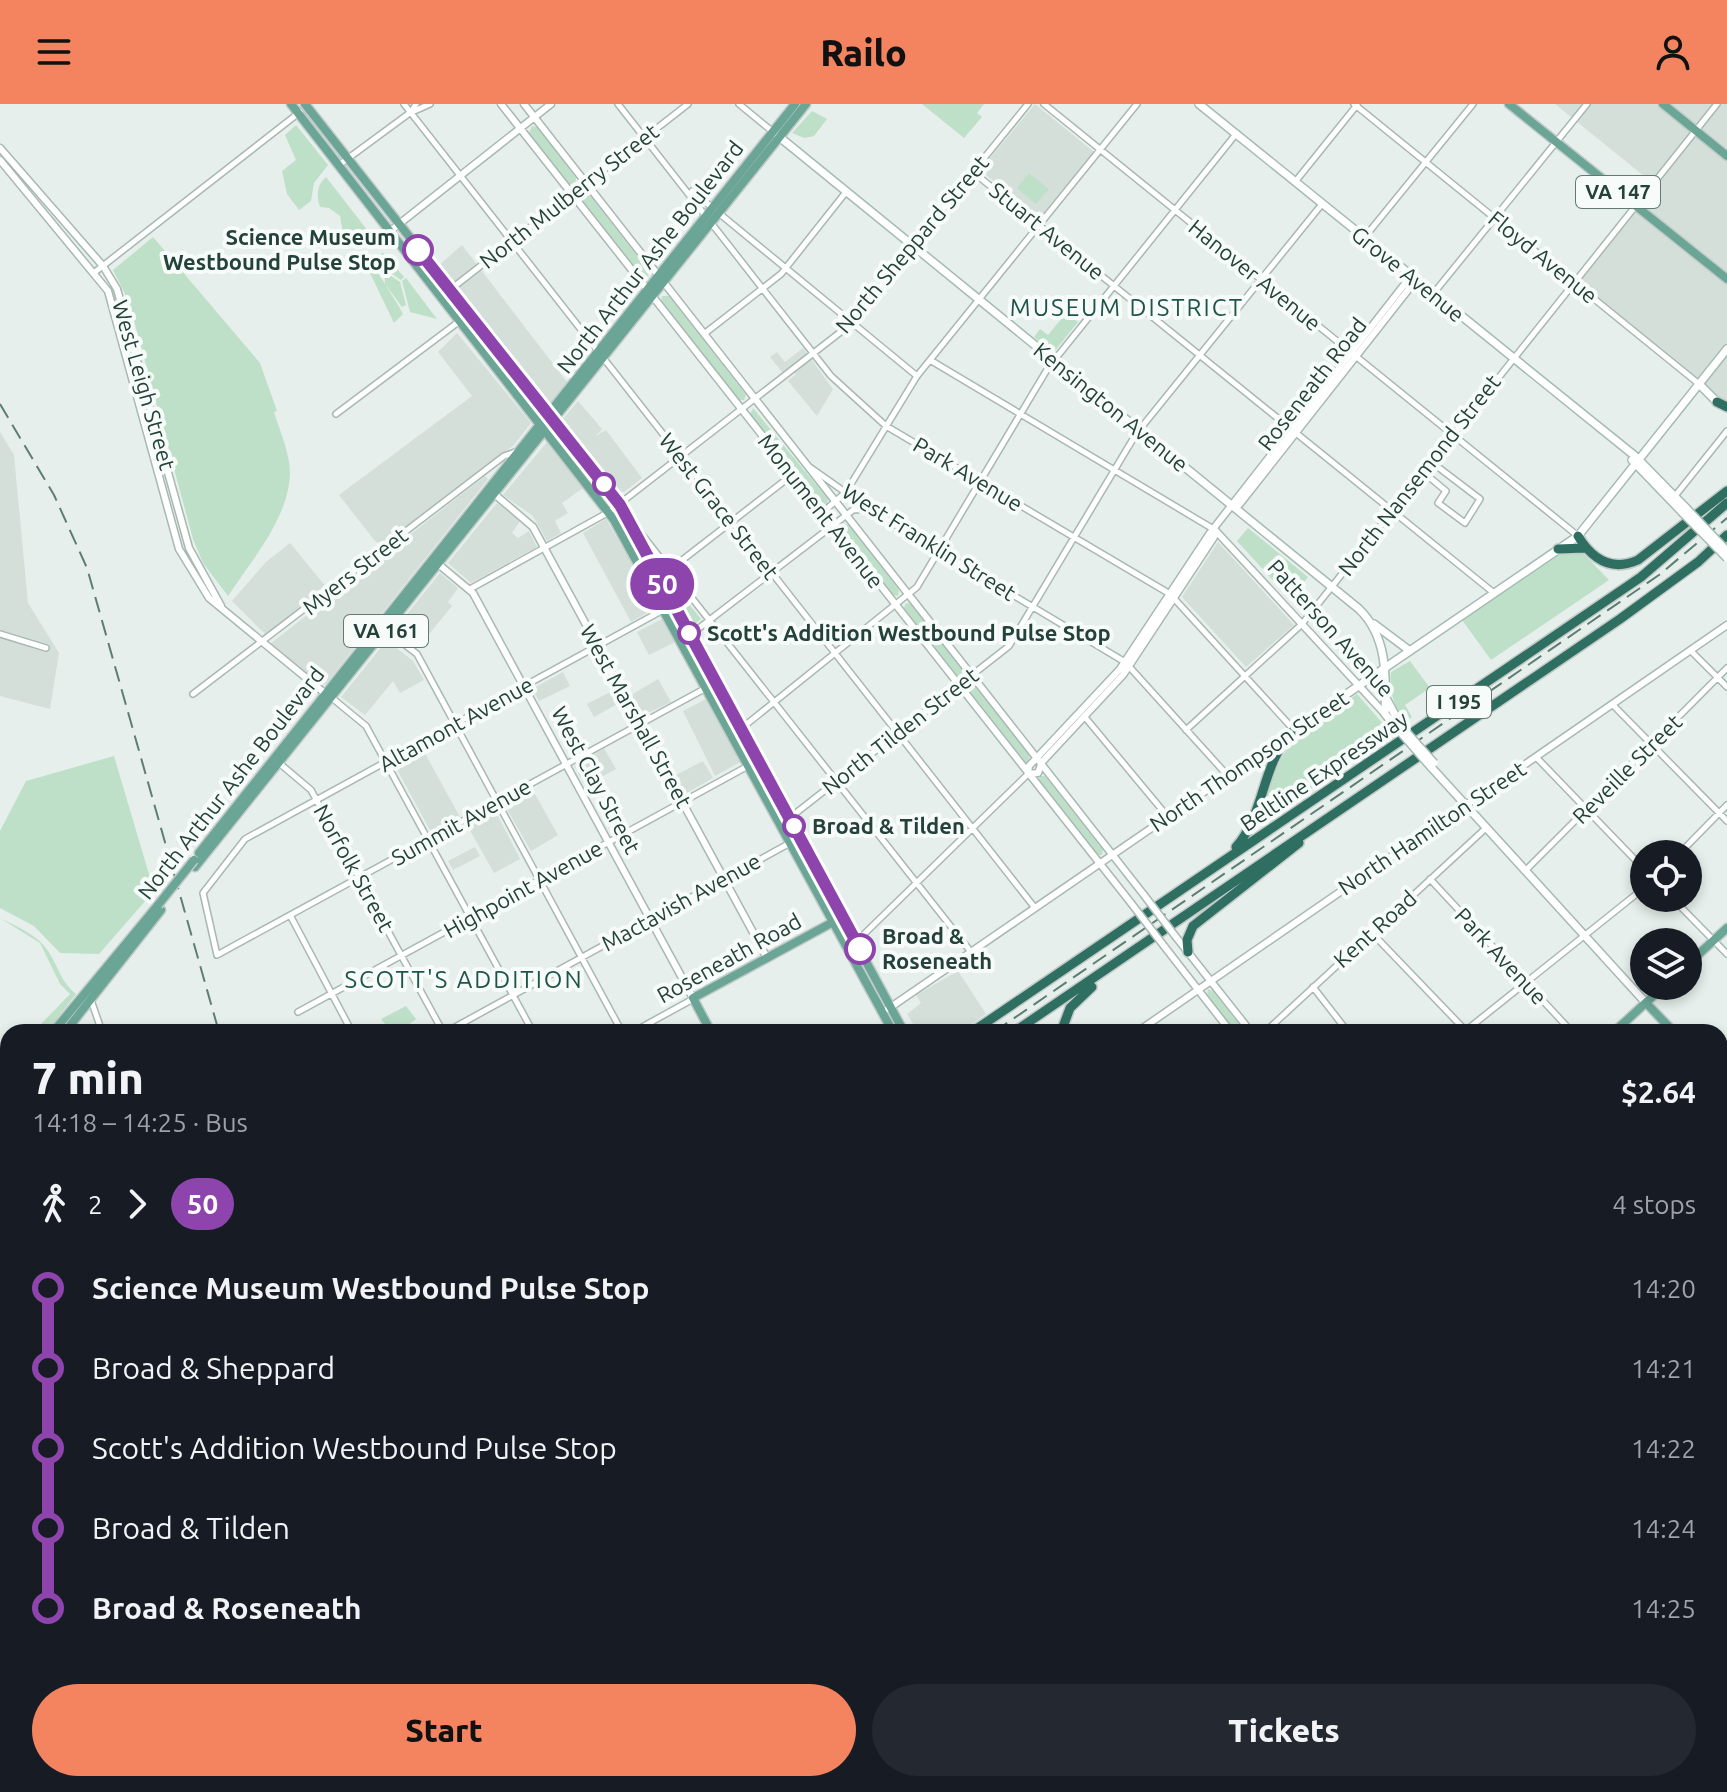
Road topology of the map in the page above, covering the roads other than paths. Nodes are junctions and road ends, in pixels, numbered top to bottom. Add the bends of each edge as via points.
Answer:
1 (291, 104) edge
2 (404, 104) edge
3 (416, 104) edge
4 (430, 104) edge
5 (501, 104) edge
6 (524, 104) edge
7 (551, 104) edge
8 (618, 104) edge
9 (688, 104) edge
10 (739, 104) edge
11 (795, 104) edge
12 (806, 104) edge
13 (1028, 104) edge
14 (1044, 104) edge
15 (1137, 104) edge
16 (1199, 104) edge
17 (1473, 104) edge
18 (1509, 104) edge
19 (1587, 104) edge
20 (1663, 104) edge
21 (1717, 104) edge
22 (306, 105) edge
23 (1356, 105) edge
24 (411, 112) junction
25 (298, 113) junction
26 (534, 117) junction
27 (520, 129) junction
28 (1695, 130) junction
29 (1236, 134) junction
30 (776, 135) junction
31 (644, 138) junction
32 (1556, 142) junction
33 (0, 148) edge
34 (1101, 150) junction
35 (1727, 156) edge
36 (349, 159) junction
37 (0, 160) edge
38 (1426, 162) junction
39 (338, 166) junction
40 (973, 172) junction
41 (460, 175) junction
42 (1295, 182) junction
43 (585, 183) junction
44 (846, 192) junction
45 (571, 194) junction
46 (1322, 204) junction
47 (1634, 205) junction
48 (1175, 210) junction
49 (712, 215) junction
50 (1495, 218) junction
51 (399, 224) junction
52 (1040, 225) junction
53 (389, 232) junction
54 (1364, 238) junction
55 (512, 241) junction
56 (913, 246) junction
57 (103, 266) junction
58 (785, 268) junction
59 (95, 272) junction
60 (1414, 278) junction
61 (661, 279) junction
62 (1727, 279) edge
63 (1261, 280) junction
64 (1573, 281) junction
65 (1114, 285) junction
66 (763, 287) junction
67 (451, 289) junction
68 (646, 290) junction
69 (1433, 294) junction
70 (653, 297) junction
71 (979, 300) junction
72 (470, 313) junction
73 (461, 320) junction
74 (851, 322) junction
75 (704, 334) junction
76 (1727, 349) edge
77 (814, 353) junction
78 (1353, 354) junction
79 (601, 355) junction
80 (1200, 355) junction
81 (1512, 357) junction
82 (930, 360) junction
83 (1053, 361) junction
84 (917, 376) junction
85 (1699, 384) junction
86 (755, 399) junction
87 (1717, 402) junction
88 (1727, 407) edge
89 (741, 409) junction
90 (336, 414) dead end
91 (1020, 414) junction
92 (1727, 415) edge
93 (551, 417) junction
94 (544, 426) junction
95 (886, 426) junction
96 (1139, 430) junction
97 (1293, 430) junction
98 (1727, 431) edge
99 (1451, 434) junction
100 (519, 450) junction
101 (681, 457) junction
102 (1430, 461) junction
103 (1637, 461) junction
104 (807, 466) junction
105 (489, 468) junction
106 (1114, 470) junction
107 (1422, 471) junction
108 (792, 475) junction
109 (504, 476) junction
110 (1455, 480) junction
111 (980, 481) junction
112 (1446, 491) junction
113 (1727, 491) edge
114 (491, 492) junction
115 (846, 492) junction
116 (1672, 498) junction
117 (836, 502) junction
118 (1727, 503) edge
119 (1233, 507) junction
120 (622, 509) junction
121 (869, 509) junction
122 (1391, 510) junction
123 (1684, 510) junction
124 (609, 512) junction
125 (822, 513) junction
126 (847, 517) junction
127 (731, 522) junction
128 (832, 525) junction
129 (1215, 530) junction
130 (1727, 535) edge
131 (1578, 536) junction
132 (1074, 537) junction
133 (545, 548) junction
134 (1585, 548) junction
135 (1558, 549) junction
136 (939, 550) junction
137 (1727, 550) edge
138 (1727, 558) edge
139 (436, 561) junction
140 (1698, 562) junction
141 (670, 569) junction
142 (771, 572) junction
143 (659, 578) junction
144 (1331, 586) junction
145 (470, 589) junction
146 (1494, 593) junction
147 (908, 594) junction
148 (1172, 596) junction
149 (674, 604) junction
150 (894, 605) junction
151 (221, 606) junction
152 (1032, 606) junction
153 (663, 610) junction
154 (710, 619) junction
155 (1372, 623) junction
156 (1302, 624) junction
157 (1727, 625) edge
158 (383, 628) junction
159 (0, 634) edge
160 (690, 635) junction
161 (261, 643) junction
162 (598, 646) junction
163 (46, 648) dead end
164 (1690, 650) junction
165 (1410, 651) junction
166 (834, 652) junction
167 (1127, 664) junction
168 (1384, 668) junction
169 (1727, 668) edge
170 (971, 675) junction
171 (1245, 676) junction
172 (1718, 677) junction
173 (957, 685) junction
174 (524, 686) junction
175 (1359, 686) junction
176 (1727, 687) edge
177 (706, 688) junction
178 (193, 694) dead end
179 (329, 696) junction
180 (1385, 697) junction
181 (774, 700) junction
182 (1612, 704) junction
183 (1082, 714) junction
184 (1385, 714) junction
185 (640, 724) junction
186 (455, 725) junction
187 (740, 726) junction
188 (1399, 727) junction
189 (1186, 730) junction
190 (1294, 730) junction
191 (897, 733) junction
192 (732, 736) junction
193 (1651, 745) junction
194 (1536, 757) junction
195 (277, 761) junction
196 (386, 762) junction
197 (1039, 762) junction
198 (566, 764) junction
199 (748, 766) junction
200 (1028, 774) junction
201 (1228, 776) junction
202 (837, 781) junction
203 (316, 799) junction
204 (682, 801) junction
205 (496, 803) junction
206 (1466, 805) junction
207 (1727, 805) edge
208 (1587, 810) junction
209 (1719, 813) junction
210 (1168, 817) junction
211 (790, 818) junction
212 (1727, 821) edge
213 (1319, 824) junction
214 (780, 825) junction
215 (1487, 827) junction
216 (972, 828) junction
217 (429, 840) junction
218 (1693, 840) edge
219 (608, 842) junction
220 (791, 842) junction
221 (1111, 855) junction
222 (1630, 855) edge
223 (1226, 858) junction
224 (1099, 864) junction
225 (1526, 870) junction
226 (359, 878) junction
227 (540, 879) junction
228 (724, 879) junction
229 (1430, 879) junction
230 (917, 882) junction
231 (1630, 900) edge
232 (1035, 908) junction
233 (1686, 912) edge
234 (290, 915) junction
235 (843, 917) junction
236 (470, 918) junction
237 (651, 919) junction
238 (833, 922) junction
239 (1727, 928) edge
240 (1372, 933) junction
241 (1586, 936) junction
242 (1714, 940) junction
243 (856, 942) junction
244 (1702, 951) edge
245 (971, 952) junction
246 (1188, 952) junction
247 (1727, 954) edge
248 (217, 955) joint
249 (402, 955) junction
250 (581, 956) junction
251 (767, 958) junction
252 (1108, 970) junction
253 (1210, 980) junction
254 (1526, 983) junction
255 (1313, 987) junction
256 (1197, 989) junction
257 (332, 993) junction
258 (513, 995) junction
259 (87, 997) junction
260 (693, 998) junction
261 (1649, 1000) edge
262 (1646, 1003) junction
263 (891, 1007) junction
264 (298, 1012) dead end
265 (882, 1012) junction
266 (61, 1024) edge
267 (70, 1024) edge
268 (99, 1024) edge
269 (348, 1024) edge
270 (440, 1024) edge
271 (459, 1024) edge
272 (529, 1024) edge
273 (618, 1024) edge
274 (647, 1024) edge
275 (707, 1024) edge
276 (889, 1024) edge
277 (900, 1024) edge
278 (984, 1024) edge
279 (1026, 1024) edge
280 (1064, 1024) edge
281 (1148, 1024) edge
282 (1225, 1024) edge
283 (1245, 1024) edge
284 (1274, 1024) edge
285 (1342, 1024) edge
286 (1458, 1024) edge
287 (1476, 1024) edge
288 (1564, 1024) edge
289 (1623, 1024) edge
290 (1666, 1024) edge

1 - 25 main road
2 - 24 street, West Grace Street
3 - 24 street
4 - 24 street
5 - 27 street, Monument Avenue
6 - 26 street, Monument Avenue
7 - 26 street
8 - 31 street, Park Avenue
9 - 31 street, North Mulberry Street
10 - 30 street, Kensington Avenue
11 - 30 main road, North Arthur Ashe Boulevard / VA 161
12 - 30 main road, North Arthur Ashe Boulevard / VA 161
13 - 40 street, North Sheppard Street
14 - 34 street, Hanover Avenue
15 - 34 street
16 - 29 main road, Grove Avenue
17 - 38 street
18 - 32 main road, VA 147
19 - 32 street
20 - 28 main road
21 - 28 street, North Nansemond Street
22 - 25 street
22 - 36 main road
23 - 38 street, Floyd Avenue
23 - 42 street
24 - 36 street
24 - 41 street, West Grace Street
25 - 39 main road
25 - 57 street
26 - 27 street
26 - 43 street, Monument Avenue
27 - 41 street
27 - 45 street, Monument Avenue
28 - 35 main road
28 - 47 street, North Nansemond Street
29 - 42 main road, Grove Avenue
29 - 48 street
30 - 44 main road, Kensington Avenue
30 - 49 main road, North Arthur Ashe Boulevard / VA 161
31 - 43 street, North Mulberry Street
31 - 49 street, Park Avenue
32 - 47 main road, VA 147
32 - 50 street
33 - 57 street, West Leigh Street
34 - 48 street, Hanover Avenue
34 - 52 street
36 - 39 street
36 - 51 main road
37 - 59 street, West Leigh Street
38 - 50 street, Floyd Avenue
38 - 54 street
39 - 53 main road
40 - 52 street, Stuart Avenue
40 - 56 street, North Sheppard Street
41 - 51 street
41 - 55 street, West Grace Street
42 - 46 main road, Grove Avenue
43 - 45 street, North Mulberry Street
43 - 61 street, Monument Avenue
44 - 56 main road, Kensington Avenue
44 - 58 street
45 - 55 street, North Mulberry Street
45 - 68 street, Monument Avenue
46 - 54 main road, Grove Avenue
46 - 63 street, North Tilden Street
47 - 62 main road, VA 147
47 - 64 street, North Nansemond Street
48 - 63 street, Hanover Avenue
48 - 65 street
49 - 58 street
49 - 61 main road, North Arthur Ashe Boulevard / VA 161
49 - 66 street, Park Avenue
50 - 64 street, Floyd Avenue
50 - 69 street
51 - 53 street
51 - 67 main road
52 - 65 street, Stuart Avenue
52 - 71 street
53 - 73 main road
54 - 60 main road, Grove Avenue
55 - 67 street, North Mulberry Street
55 - 79 street, West Grace Street
56 - 71 main road, Kensington Avenue
56 - 74 street, North Sheppard Street
57 - 59 street
57 - 151 street, West Leigh Street via 126,313 189,548
58 - 66 street
58 - 74 street
59 - 151 street, West Leigh Street via 117,316 179,549 201,588
60 - 69 main road, Grove Avenue
60 - 78 street, Roseneath Road
61 - 68 main road, North Arthur Ashe Boulevard / VA 161
61 - 70 main road, North Arthur Ashe Boulevard / VA 161
61 - 75 street, Monument Avenue
63 - 78 street, Hanover Avenue
63 - 80 street, North Tilden Street
64 - 81 street, North Nansemond Street
64 - 85 street, Floyd Avenue
65 - 80 street, Stuart Avenue
65 - 83 street
66 - 75 street
66 - 77 street, Park Avenue
67 - 72 main road
68 - 70 street, Monument Avenue
68 - 79 main road, North Arthur Ashe Boulevard / VA 161
69 - 81 main road, Grove Avenue
70 - 79 main road, North Arthur Ashe Boulevard / VA 161
70 - 89 street, Monument Avenue
71 - 82 street
71 - 83 main road, Kensington Avenue
72 - 73 street
72 - 93 main road
73 - 90 street
73 - 94 main road
74 - 77 street, North Sheppard Street
74 - 84 street
75 - 86 street, Monument Avenue
76 - 85 main road, North Thompson Street
77 - 86 street, North Sheppard Street
77 - 95 street, Park Avenue via 831,376
78 - 97 street, Roseneath Road
78 - 99 street, Hanover Avenue
79 - 93 main road, North Arthur Ashe Boulevard / VA 161
79 - 101 street, West Grace Street
80 - 96 street, North Tilden Street
80 - 97 street, Stuart Avenue
81 - 99 street, North Nansemond Street
81 - 103 main road, Grove Avenue
82 - 84 street
82 - 91 street, Patterson Avenue
83 - 91 street
83 - 96 main road, Kensington Avenue
84 - 95 street
85 - 87 main road, Floyd Avenue
85 - 103 main road, North Thompson Street
86 - 89 street, North Sheppard Street
86 - 104 street, Monument Avenue
87 - 88 highway
87 - 92 street, Floyd Avenue
89 - 101 street, North Sheppard Street
89 - 108 street, Monument Avenue
91 - 106 street, Patterson Avenue
91 - 111 street
93 - 94 main road, North Arthur Ashe Boulevard / VA 161
93 - 120 main road
94 - 100 main road, North Arthur Ashe Boulevard / VA 161
94 - 109 main road, North Arthur Ashe Boulevard / VA 161
94 - 124 main road
95 - 111 street, Park Avenue
95 - 115 street
96 - 106 street, North Tilden Street
96 - 119 main road, Kensington Avenue
97 - 119 street, Roseneath Road
97 - 122 street, Stuart Avenue
98 - 116 street
99 - 102 street, North Nansemond Street
99 - 131 street, Hanover Avenue
100 - 105 street, Myers Street
100 - 109 main road, North Arthur Ashe Boulevard / VA 161
101 - 120 street, North Sheppard Street
101 - 127 street, West Grace Street
102 - 107 street, North Nansemond Street
102 - 110 street
103 - 116 main road, Grove Avenue
103 - 131 main road, North Thompson Street
104 - 115 street, West Franklin Street
104 - 117 street, Monument Avenue
105 - 109 street
105 - 161 street, Myers Street
106 - 129 street, Patterson Avenue
106 - 132 street, North Tilden Street
107 - 112 street
107 - 122 street, North Nansemond Street
108 - 125 street, Monument Avenue
108 - 127 street
109 - 114 main road, North Arthur Ashe Boulevard / VA 161
110 - 112 street
110 - 112 street via 1481,501 1463,524 1438,503
111 - 132 street, Park Avenue
111 - 136 street
113 - 134 highway via 1632,563 1609,564
114 - 133 street, West Marshall Street via 530,523
114 - 139 main road, North Arthur Ashe Boulevard / VA 161
115 - 117 street
115 - 121 street, West Franklin Street
116 - 123 main road, Grove Avenue
117 - 125 street
117 - 126 street, Monument Avenue
118 - 223 highway, Beltline Expressway / I 195 via 1641,577
119 - 129 street, Roseneath Road
119 - 144 main road, Kensington Avenue
120 - 124 street, North Sheppard Street
120 - 141 street
120 - 143 main road
121 - 126 street via 857,508
121 - 136 street, West Franklin Street
122 - 144 street, North Nansemond Street
122 - 146 street, Stuart Avenue
123 - 137 main road, Grove Avenue, bridge
123 - 138 main road, Grove Avenue, bridge
124 - 133 street, North Sheppard Street
124 - 153 main road
125 - 128 street, Monument Avenue
126 - 128 street
126 - 147 street, Monument Avenue
127 - 141 street
127 - 142 street, West Grace Street
128 - 142 street
128 - 150 street, Monument Avenue
129 - 148 street, Roseneath Road
129 - 156 street, Patterson Avenue
130 - 140 highway, Beltline Expressway / I 195
131 - 134 highway
131 - 135 main road, North Thompson Street
132 - 148 street, Park Avenue
132 - 152 street, North Tilden Street
133 - 145 street, North Sheppard Street
133 - 162 street, West Marshall Street
134 - 135 highway
135 - 146 main road, North Thompson Street
136 - 147 street
136 - 152 street, West Franklin Street
137 - 140 highway
139 - 145 street, West Clay Street
139 - 158 main road, North Arthur Ashe Boulevard / VA 161
140 - 213 highway, Beltline Expressway / I 195
141 - 143 street
141 - 154 street
142 - 154 street
142 - 166 street, West Grace Street
143 - 149 main road
144 - 155 main road, Kensington Avenue
144 - 156 street, North Nansemond Street
145 - 174 street, West Clay Street
146 - 165 main road, North Thompson Street
147 - 150 street
147 - 170 street, Monument Avenue
148 - 167 street, Roseneath Road
148 - 171 street, Park Avenue
149 - 153 street, Altamont Avenue
149 - 160 main road
150 - 166 street
150 - 173 street, Monument Avenue
151 - 161 street, West Leigh Street
152 - 167 street, West Franklin Street
152 - 170 street, North Tilden Street via 1009,646
153 - 162 street, Altamont Avenue
153 - 177 main road
154 - 160 street
154 - 181 street
155 - 165 main road, Kensington Avenue
155 - 168 main road
156 - 171 street, North Nansemond Street
156 - 175 street, Patterson Avenue
157 - 164 street, North Hamilton Street
158 - 179 main road, North Arthur Ashe Boulevard / VA 161
158 - 186 street via 417,654
159 - 163 street
160 - 187 main road
161 - 178 street, Myers Street
161 - 179 street, West Leigh Street
162 - 174 street, Altamont Avenue
162 - 185 street, West Marshall Street
164 - 172 street
164 - 182 street, North Hamilton Street
165 - 168 main road, North Thompson Street
166 - 181 street
166 - 191 street, West Grace Street
167 - 183 street, Roseneath Road
167 - 189 street, West Franklin Street
168 - 175 main road, North Thompson Street
168 - 180 main road
169 - 172 street, Reveille Street
170 - 173 street, North Tilden Street
170 - 197 street, Monument Avenue
171 - 189 street, North Nansemond Street
171 - 190 street, Park Avenue
172 - 176 street
172 - 193 street, Reveille Street
173 - 191 street, North Tilden Street
173 - 200 street, Monument Avenue
174 - 186 street, Altamont Avenue
174 - 198 street, West Clay Street
175 - 184 street, Patterson Avenue
175 - 190 main road, North Thompson Street
177 - 185 street, Summit Avenue
177 - 192 main road
179 - 195 main road, North Arthur Ashe Boulevard / VA 161
179 - 196 street via 366,726
180 - 184 main road
180 - 188 main road
181 - 187 street
181 - 202 street
182 - 193 street
182 - 194 street, North Hamilton Street
183 - 197 street, Roseneath Road
183 - 210 street
184 - 188 main road, Patterson Avenue
185 - 198 street, Summit Avenue
185 - 204 street, West Marshall Street
186 - 196 street, Altamont Avenue
186 - 205 street
187 - 192 street
187 - 211 main road
188 - 206 main road, Patterson Avenue, bridge
189 - 201 street, West Franklin Street
190 - 201 street, North Thompson Street
190 - 223 highway via 1273,760 1252,825
191 - 202 street, North Tilden Street
191 - 216 street, West Grace Street
192 - 199 main road
193 - 208 street, Reveille Street
193 - 209 street
194 - 206 street, North Hamilton Street
194 - 208 street
195 - 203 street, Norfolk Street
195 - 259 main road, North Arthur Ashe Boulevard / VA 161, bridge
196 - 203 street, Altamont Avenue
196 - 217 street
197 - 200 street, Roseneath Road via 1037,774
197 - 221 street, Monument Avenue
198 - 205 street, Summit Avenue
198 - 219 street, West Clay Street
199 - 204 street, Highpoint Avenue
199 - 214 main road
200 - 216 street, Roseneath Road
200 - 224 street, Monument Avenue
201 - 210 street, North Thompson Street
202 - 211 street, North Tilden Street
202 - 230 street
203 - 226 street, Norfolk Street
203 - 248 street, Altamont Avenue via 239,844 203,893
204 - 219 street, Highpoint Avenue
204 - 228 street, West Marshall Street
205 - 217 street, Summit Avenue
205 - 227 street
206 - 215 main road, Patterson Avenue
206 - 253 street, North Hamilton Street
207 - 209 street
208 - 222 street
208 - 225 street, Reveille Street
209 - 212 street
209 - 218 street
210 - 221 street, North Thompson Street
211 - 214 street, North Tilden Street
211 - 235 main road
213 - 246 highway via 1193,926
213 - 252 highway, Beltline Expressway / I 195
214 - 220 main road
215 - 225 main road, Patterson Avenue
215 - 229 street, Kent Road
216 - 230 street, Roseneath Road
216 - 232 street, West Grace Street
217 - 226 street, Summit Avenue
217 - 236 street
219 - 227 street, Highpoint Avenue
219 - 237 street, West Clay Street
220 - 228 street, Mactavish Avenue
220 - 238 main road
221 - 224 street, North Thompson Street
221 - 246 street, Monument Avenue, bridge
223 - 278 highway, Beltline Expressway / I 195
224 - 232 street, North Thompson Street
224 - 256 street, Monument Avenue, bridge
225 - 241 main road, Patterson Avenue
226 - 234 street, Summit Avenue
226 - 249 street, Norfolk Street
227 - 236 street, Highpoint Avenue
227 - 250 street
228 - 237 street, Mactavish Avenue
228 - 251 street, West Marshall Street
229 - 240 street, Kent Road
229 - 254 street, Park Avenue
230 - 243 street, Roseneath Road
230 - 245 street
231 - 241 street
232 - 245 street, North Thompson Street
233 - 242 street
234 - 248 street, Summit Avenue
234 - 257 street
235 - 238 main road, Roseneath Road
235 - 243 main road
236 - 249 street, Highpoint Avenue
236 - 258 street
237 - 250 street, Mactavish Avenue
237 - 260 street, West Clay Street
238 - 251 main road, Roseneath Road
238 - 265 main road
239 - 242 main road
240 - 255 street, Kent Road
240 - 286 street
241 - 254 street
241 - 262 main road, Patterson Avenue
242 - 244 main road
242 - 247 street
243 - 263 main road
245 - 263 street, North Thompson Street
246 - 253 street, Monument Avenue
249 - 257 street, Highpoint Avenue
249 - 270 street, Norfolk Street
250 - 258 street, Mactavish Avenue
250 - 273 street
251 - 260 main road, Roseneath Road
252 - 279 highway, Beltline Expressway / I 195
252 - 280 highway via 1070,1008
253 - 256 street, North Hamilton Street
253 - 283 street, Monument Avenue
254 - 287 street
254 - 288 street, Park Avenue
255 - 284 street, Kent Road
255 - 285 street
256 - 281 street, North Hamilton Street
256 - 282 street, Monument Avenue
257 - 264 street, Highpoint Avenue
257 - 269 street
258 - 271 street, Mactavish Avenue
258 - 272 street
259 - 266 main road, North Arthur Ashe Boulevard / VA 161
259 - 267 main road, North Arthur Ashe Boulevard / VA 161
259 - 268 street
260 - 274 street, Roseneath Road
260 - 275 main road, West Clay Street
261 - 262 main road
262 - 289 main road
262 - 290 main road, Patterson Avenue
263 - 265 street, North Thompson Street
263 - 277 main road
265 - 276 main road

